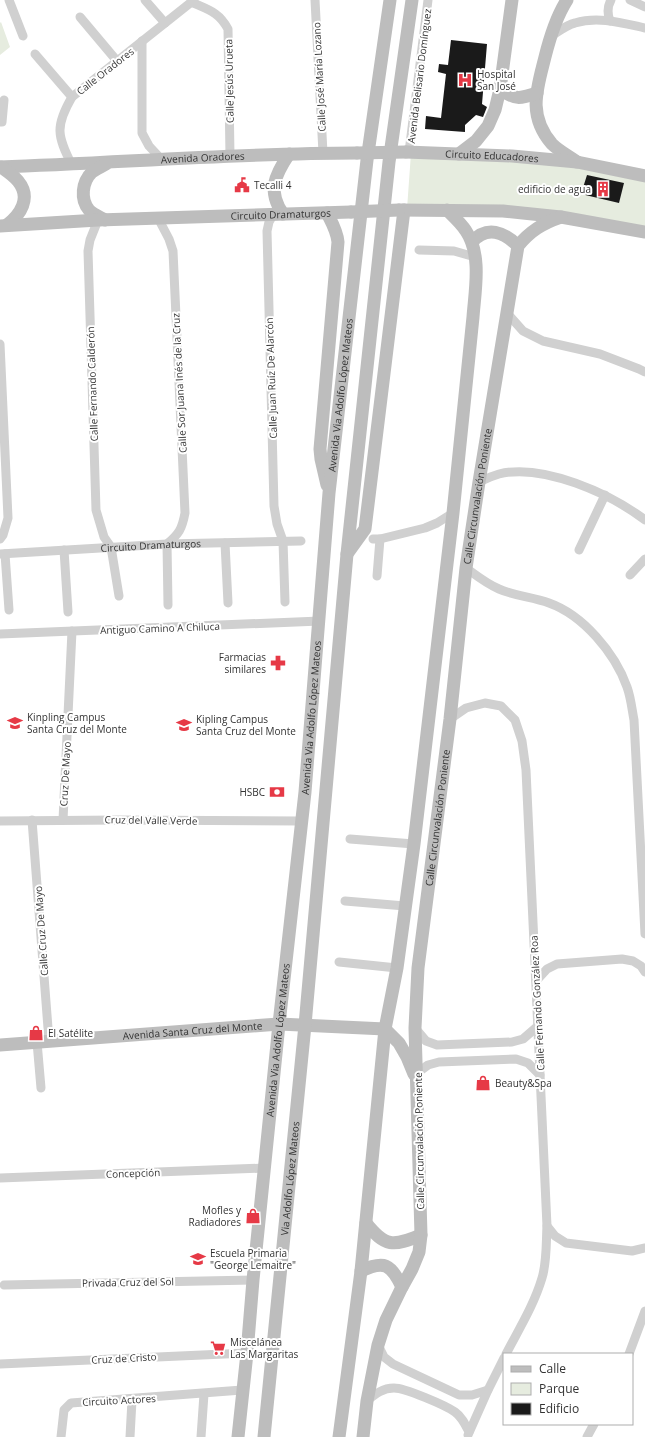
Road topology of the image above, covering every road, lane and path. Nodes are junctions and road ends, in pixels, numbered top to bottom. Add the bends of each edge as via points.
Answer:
1 (9, 0) edge
2 (145, 0) edge
3 (315, 0) edge
4 (390, 0) edge
5 (412, 0) edge
6 (428, 0) edge
7 (512, 0) edge
8 (567, 0) edge
9 (611, 0) edge
10 (630, 0) edge
11 (193, 1) edge
12 (645, 8) edge
13 (80, 17) dead end
14 (610, 21) junction
15 (165, 23) junction
16 (645, 28) edge
17 (23, 36) dead end
18 (550, 37) junction
19 (142, 41) junction
20 (36, 54) dead end
21 (117, 61) junction
22 (500, 89) junction
23 (537, 93) junction
24 (72, 97) junction
25 (4, 100) dead end
26 (0, 122) edge
27 (408, 152) junction
28 (323, 153) junction
29 (289, 154) junction
30 (459, 154) junction
31 (230, 156) junction
32 (162, 160) junction
33 (577, 162) junction
34 (110, 163) junction
35 (72, 165) junction
36 (0, 167) edge
37 (645, 176) edge
38 (402, 210) junction
39 (447, 210) junction
40 (327, 213) junction
41 (278, 214) junction
42 (561, 217) junction
43 (158, 218) junction
44 (102, 220) junction
45 (3, 226) edge
46 (645, 232) edge
47 (472, 242) junction
48 (518, 246) junction
49 (419, 250) dead end
50 (475, 257) junction
51 (507, 313) junction
52 (0, 344) edge
53 (645, 372) edge
54 (479, 482) junction
55 (329, 493) junction
56 (605, 495) junction
57 (453, 513) junction
58 (645, 520) edge
59 (0, 539) edge
60 (283, 541) junction
61 (301, 541) dead end
62 (225, 543) junction
63 (167, 544) junction
64 (111, 547) junction
65 (64, 550) junction
66 (579, 550) dead end
67 (2, 554) edge
68 (347, 554) junction
69 (645, 559) edge
70 (466, 568) junction
71 (630, 574) dead end
72 (377, 576) dead end
73 (119, 596) dead end
74 (284, 602) dead end
75 (228, 603) dead end
76 (168, 605) dead end
77 (9, 610) dead end
78 (68, 612) dead end
79 (320, 621) junction
80 (72, 631) junction
81 (0, 634) edge
82 (450, 719) junction
83 (32, 820) junction
84 (63, 820) junction
85 (0, 821) edge
86 (302, 822) junction
87 (350, 839) dead end
88 (414, 844) junction
89 (345, 901) dead end
90 (405, 906) junction
91 (645, 934) edge
92 (339, 962) dead end
93 (397, 968) junction
94 (645, 972) edge
95 (536, 981) junction
96 (279, 1024) junction
97 (305, 1025) junction
98 (538, 1026) junction
99 (415, 1028) junction
100 (385, 1029) junction
101 (43, 1041) junction
102 (0, 1045) edge
103 (540, 1075) junction
104 (417, 1078) junction
105 (42, 1088) dead end
106 (265, 1168) junction
107 (0, 1178) edge
108 (366, 1224) junction
109 (547, 1226) junction
110 (421, 1235) junction
111 (645, 1248) edge
112 (361, 1272) junction
113 (253, 1280) junction
114 (4, 1285) dead end
115 (402, 1287) junction
116 (645, 1311) edge
117 (378, 1345) junction
118 (248, 1353) junction
119 (507, 1353) edge
120 (629, 1353) edge
121 (503, 1360) edge
122 (0, 1364) edge
123 (242, 1390) junction
124 (488, 1390) junction
125 (204, 1394) junction
126 (132, 1400) junction
127 (367, 1401) junction
128 (593, 1425) edge
129 (468, 1434) edge
130 (62, 1437) edge
131 (130, 1437) edge
132 (201, 1437) edge
133 (238, 1437) edge
134 (264, 1437) edge
135 (339, 1437) edge
136 (363, 1437) edge
137 (587, 1437) edge

1 - 17 street
2 - 15 street
3 - 28 street, Calle José María Lozano
4 - 55 main road, Avenida Via Adolfo López Mateos via 367,160
5 - 68 main road via 389,162
6 - 27 street, Avenida Belisario Domínguez
7 - 22 main road
8 - 18 main road, Circuito Educadores
9 - 14 street via 608,8
10 - 12 street
11 - 15 street, Calle Oradores
11 - 31 street, Calle Jesús Urueta via 214,12 228,29
13 - 21 street
14 - 16 street
14 - 18 street via 574,23
15 - 19 street, Calle Oradores
18 - 23 main road, Circuito Educadores
19 - 21 street, Calle Oradores
19 - 32 street via 142,133 149,146
20 - 24 street
21 - 24 street, Calle Oradores
22 - 23 main road via 517,98
22 - 30 main road via 488,126 476,141
23 - 33 main road, Circuito Educadores via 536,108 545,132 553,144
24 - 35 street, Calle Oradores via 61,122 60,135
25 - 26 street
27 - 28 main road, Avenida Oradores, bridge
27 - 30 main road, Circuito Educadores
28 - 29 main road, Avenida Oradores
29 - 31 main road, Avenida Oradores
29 - 41 main road via 274,182
30 - 33 main road, Circuito Educadores
31 - 32 main road, Avenida Oradores
32 - 34 main road, Avenida Oradores
33 - 37 main road, Circuito Educadores
34 - 35 main road, Avenida Oradores
34 - 44 main road via 92,173 83,194 89,209
35 - 36 main road, Avenida Oradores
36 - 45 main road via 19,182 24,196 20,212
38 - 39 main road, Circuito Dramaturgos
38 - 40 main road, Circuito Dramaturgos, bridge
38 - 68 main road via 365,529
39 - 42 main road, Circuito Dramaturgos via 503,211
39 - 47 main road, Calle Circunvalación Poniente via 466,231
40 - 41 main road, Circuito Dramaturgos
40 - 55 main road via 335,228 338,242 320,449
41 - 43 main road, Circuito Dramaturgos
41 - 60 street, Calle Juan Ruíz De Alarcón via 267,231 274,506
42 - 46 main road, Circuito Dramaturgos
42 - 48 main road via 536,228
43 - 44 main road, Circuito Dramaturgos
43 - 63 street, Calle Sor Juana Inés de la Cruz via 173,251 185,513 177,535
44 - 45 main road, Circuito Dramaturgos
44 - 64 street, Calle Fernando Calderón via 90,240 88,252 96,510 104,537
47 - 48 main road via 480,235 494,232 510,237
47 - 50 main road, Calle Circunvalación Poniente
48 - 51 main road, Calle Circunvalación Poniente
49 - 50 street via 454,251
50 - 57 main road, Calle Circunvalación Poniente via 476,286
51 - 53 street via 523,331 543,341 600,354
51 - 54 main road, Calle Circunvalación Poniente
52 - 59 street via 8,518
54 - 56 street via 499,474 534,472 568,480
54 - 70 main road, Calle Circunvalación Poniente
55 - 79 main road, Avenida Via Adolfo López Mateos
56 - 58 street
56 - 66 street
57 - 72 street via 425,528 376,539
57 - 88 main road, Calle Circunvalación Poniente
60 - 61 street, Circuito Dramaturgos
60 - 62 street, Circuito Dramaturgos
60 - 74 street, Calle Juan Ruíz De Alarcón
62 - 63 street, Circuito Dramaturgos
62 - 75 street
63 - 64 street, Circuito Dramaturgos
63 - 76 street
64 - 65 street, Circuito Dramaturgos
64 - 73 street, Calle Fernando Calderón
65 - 67 street, Circuito Dramaturgos
65 - 78 street
67 - 77 street
68 - 97 main road
69 - 71 street
70 - 82 main road, Calle Circunvalación Poniente
70 - 91 street via 487,584 500,590 548,602 578,619 601,643 616,664 628,688 634,720
79 - 80 street, Antiguo Camino A Chiluca
79 - 86 main road, Avenida Via Adolfo López Mateos
80 - 81 street, Antiguo Camino A Chiluca
80 - 84 street, Cruz De Mayo
82 - 95 street, Calle Fernando González Roa via 466,708 485,703 501,706 515,720 518,727 526,770
82 - 99 main road, Calle Circunvalación Poniente via 418,968
83 - 84 street, Cruz del Valle Verde
83 - 85 street, Cruz del Valle Verde
83 - 101 street, Calle Cruz De Mayo
84 - 86 street, Cruz del Valle Verde
86 - 96 main road, Avenida Via Adolfo López Mateos
87 - 88 street
88 - 90 main road, Calle Circunvalación Poniente
89 - 90 street
90 - 93 main road, Calle Circunvalación Poniente
92 - 93 street
93 - 100 main road, Calle Circunvalación Poniente
94 - 95 street via 633,961 622,959 558,964 547,969
95 - 98 street, Calle Fernando González Roa
96 - 97 main road, Avenida Santa Cruz del Monte
96 - 101 main road, Avenida Santa Cruz del Monte
96 - 106 main road, Avenida Via Adolfo López Mateos
97 - 100 main road, Avenida Santa Cruz del Monte
97 - 134 main road, Via Adolfo López Mateos
98 - 99 street via 523,1039 512,1042 437,1045 426,1041
98 - 103 street, Calle Fernando González Roa
99 - 104 main road, Calle Circunvalación Poniente
100 - 104 main road via 399,1042
100 - 108 main road, Calle Circunvalación Poniente
101 - 102 main road, Avenida Santa Cruz del Monte
101 - 105 street, Calle Cruz De Mayo
103 - 104 street via 528,1063 516,1059 439,1062 428,1066
103 - 109 street, Calle Fernando González Roa
104 - 110 main road, Calle Circunvalación Poniente
106 - 107 street, Concepción
106 - 113 main road, Avenida Via Adolfo López Mateos
108 - 110 main road via 376,1236 388,1243 400,1243
108 - 112 main road, Calle Circunvalación Poniente
109 - 111 street via 555,1236 566,1243 632,1251
109 - 119 street, Calle Fernando González Roa via 542,1277 535,1299
110 - 115 main road, Calle Circunvalación Poniente via 419,1252
112 - 115 main road via 374,1265 384,1266 392,1270
112 - 135 main road, Calle Circunvalación Poniente
113 - 114 street, Privada Cruz del Sol
113 - 118 main road, Avenida Via Adolfo López Mateos
115 - 117 main road, Calle Circunvalación Poniente via 386,1320
116 - 120 street
117 - 124 street via 384,1357 393,1364 460,1395 472,1395
117 - 127 main road, Calle Circunvalación Poniente
118 - 122 street, Cruz de Cristo
118 - 123 main road, Avenida Via Adolfo López Mateos
121 - 124 street
123 - 125 street, Circuito Actores
123 - 133 main road, Avenida Via Adolfo López Mateos
124 - 129 street
125 - 126 street, Circuito Actores
125 - 132 street
126 - 130 street, Circuito Actores via 71,1403 64,1410
126 - 131 street
127 - 129 street via 380,1390 394,1388 411,1391 454,1412 462,1419
127 - 136 main road, Calle Circunvalación Poniente
128 - 137 street

